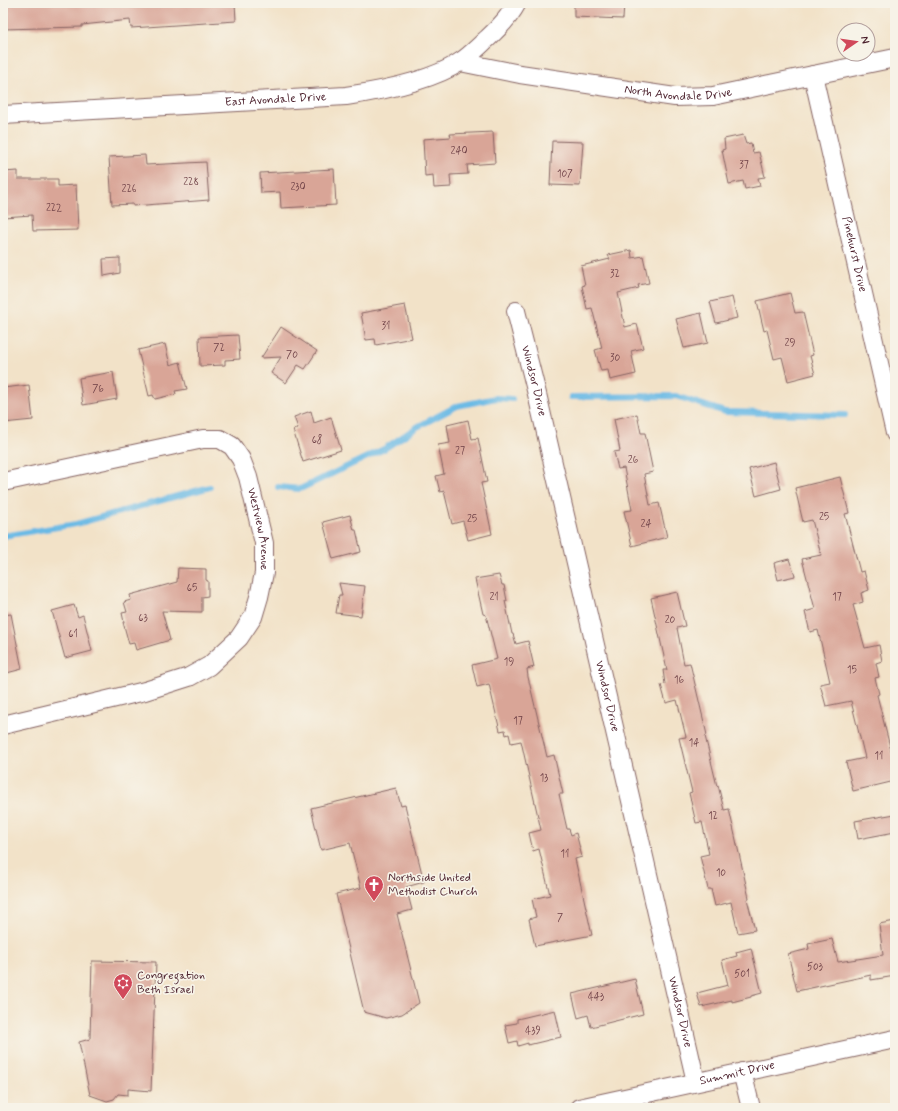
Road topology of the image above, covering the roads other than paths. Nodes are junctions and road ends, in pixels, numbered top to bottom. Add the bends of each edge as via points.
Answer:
1 (517, 3) edge
2 (895, 58) edge
3 (460, 62) junction
4 (813, 75) junction
5 (3, 115) edge
6 (516, 311) dead end
7 (895, 433) edge
8 (3, 482) edge
9 (3, 725) edge
10 (895, 1039) edge
11 (742, 1072) junction
12 (696, 1082) junction
13 (579, 1108) edge
14 (751, 1108) edge

1 - 3 street, East Avondale Drive via 498,29
2 - 4 street, North Avondale Drive
3 - 4 street, North Avondale Drive via 520,74 675,97 713,96
3 - 5 street, East Avondale Drive via 401,85 346,96
4 - 7 street, Pinehurst Drive
6 - 12 street, Windsor Drive
8 - 9 street, Westview Avenue via 203,439 220,439 232,446 241,459 248,477 264,543 264,573 253,617 239,638 209,666 189,677 144,691
10 - 11 street, Summit Drive
11 - 12 street, Summit Drive
11 - 14 street
12 - 13 street, Summit Drive

